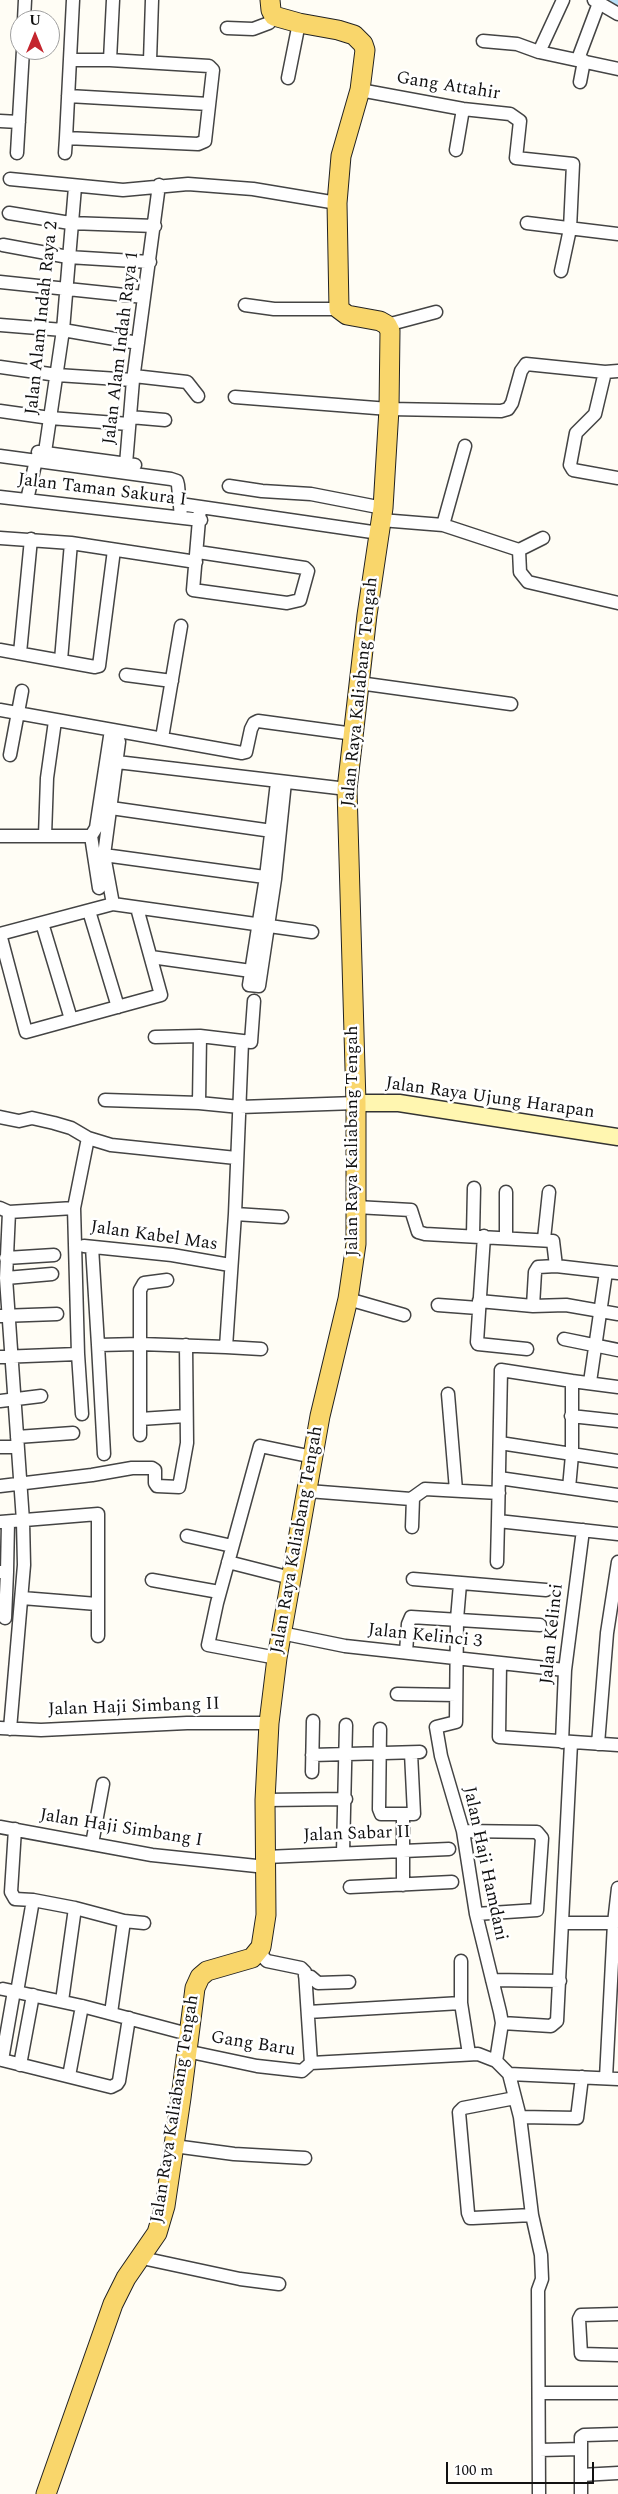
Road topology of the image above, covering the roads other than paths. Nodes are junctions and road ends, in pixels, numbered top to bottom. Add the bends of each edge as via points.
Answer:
1 (73, 0) edge
2 (112, 0) edge
3 (152, 0) edge
4 (563, 0) edge
5 (597, 2) edge
6 (272, 8) edge
7 (618, 14) edge
8 (299, 23) junction
9 (227, 28) dead end
10 (483, 41) dead end
11 (539, 52) junction
12 (23, 60) edge
13 (70, 60) junction
14 (110, 60) junction
15 (581, 60) junction
16 (150, 62) junction
17 (617, 65) edge
18 (288, 78) dead end
19 (580, 82) dead end
20 (360, 90) junction
21 (68, 96) junction
22 (208, 104) junction
23 (463, 109) junction
24 (0, 122) edge
25 (20, 122) junction
26 (66, 136) junction
27 (456, 150) dead end
28 (18, 153) dead end
29 (65, 153) dead end
30 (10, 179) dead end
31 (159, 185) junction
32 (75, 187) junction
33 (337, 203) junction
34 (9, 213) dead end
35 (70, 223) junction
36 (527, 223) dead end
37 (155, 226) junction
38 (570, 229) junction
39 (618, 234) edge
40 (3, 245) dead end
41 (68, 257) junction
42 (150, 262) junction
43 (561, 271) dead end
44 (0, 282) edge
45 (66, 290) junction
46 (144, 296) junction
47 (245, 305) dead end
48 (339, 309) junction
49 (436, 312) dead end
50 (0, 324) edge
51 (387, 325) junction
52 (63, 330) junction
53 (138, 343) junction
54 (0, 367) edge
55 (618, 371) edge
56 (604, 372) junction
57 (57, 375) junction
58 (134, 378) junction
59 (198, 396) dead end
60 (235, 397) dead end
61 (389, 409) junction
62 (0, 411) edge
63 (50, 418) junction
64 (130, 420) junction
65 (166, 420) dead end
66 (464, 446) dead end
67 (0, 448) edge
68 (0, 456) edge
69 (40, 456) junction
70 (126, 464) junction
71 (169, 471) dead end
72 (618, 478) edge
73 (229, 486) dead end
74 (0, 497) edge
75 (27, 500) junction
76 (180, 504) junction
77 (200, 514) junction
78 (181, 518) junction
79 (381, 520) junction
80 (443, 525) junction
81 (0, 538) edge
82 (543, 538) dead end
83 (30, 539) junction
84 (71, 543) junction
85 (114, 550) junction
86 (519, 550) junction
87 (197, 557) junction
88 (618, 603) edge
89 (181, 626) dead end
90 (0, 650) edge
91 (20, 653) junction
92 (61, 660) junction
93 (126, 675) dead end
94 (172, 681) junction
95 (360, 683) junction
96 (22, 691) dead end
97 (510, 704) dead end
98 (0, 710) edge
99 (18, 714) junction
100 (55, 721) junction
101 (111, 730) junction
102 (354, 734) junction
103 (162, 738) junction
104 (119, 742) dead end
105 (10, 755) dead end
106 (117, 762) junction
107 (281, 782) junction
108 (347, 789) junction
109 (111, 808) junction
110 (275, 832) junction
111 (0, 836) edge
112 (45, 836) junction
113 (91, 836) junction
114 (104, 855) junction
115 (270, 878) junction
116 (99, 888) dead end
117 (113, 904) junction
118 (137, 908) junction
119 (89, 911) junction
120 (42, 923) junction
121 (263, 925) junction
122 (312, 932) dead end
123 (0, 934) edge
124 (151, 957) junction
125 (254, 1001) dead end
126 (118, 1007) junction
127 (71, 1019) junction
128 (200, 1036) junction
129 (155, 1037) dead end
130 (242, 1042) junction
131 (105, 1100) dead end
132 (199, 1103) junction
133 (356, 1103) junction
134 (240, 1107) junction
135 (0, 1117) edge
136 (618, 1137) edge
137 (88, 1138) junction
138 (236, 1158) junction
139 (474, 1188) dead end
140 (506, 1192) dead end
141 (549, 1192) dead end
142 (356, 1207) junction
143 (74, 1208) junction
144 (5, 1210) edge
145 (235, 1214) junction
146 (282, 1217) dead end
147 (478, 1236) junction
148 (506, 1237) junction
149 (544, 1240) junction
150 (74, 1244) junction
151 (92, 1247) junction
152 (54, 1255) dead end
153 (230, 1265) junction
154 (556, 1266) junction
155 (4, 1267) edge
156 (612, 1273) edge
157 (52, 1274) dead end
158 (167, 1280) dead end
159 (348, 1299) junction
160 (438, 1305) dead end
161 (479, 1305) junction
162 (533, 1306) junction
163 (600, 1311) junction
164 (57, 1314) dead end
165 (618, 1314) edge
166 (404, 1315) dead end
167 (4, 1316) edge
168 (564, 1339) dead end
169 (140, 1344) junction
170 (98, 1345) junction
171 (186, 1345) junction
172 (596, 1346) junction
173 (226, 1347) junction
174 (261, 1349) dead end
175 (527, 1349) dead end
176 (618, 1350) edge
177 (78, 1354) junction
178 (6, 1357) edge
179 (572, 1381) junction
180 (590, 1382) junction
181 (618, 1387) edge
182 (448, 1394) dead end
183 (41, 1396) dead end
184 (15, 1400) junction
185 (0, 1401) edge
186 (82, 1414) dead end
187 (186, 1416) junction
188 (571, 1416) junction
189 (140, 1419) junction
190 (618, 1422) edge
191 (73, 1433) dead end
192 (140, 1435) dead end
193 (17, 1442) junction
194 (500, 1443) junction
195 (0, 1447) edge
196 (104, 1454) dead end
197 (572, 1454) junction
198 (313, 1457) junction
199 (618, 1462) edge
200 (499, 1478) junction
201 (20, 1485) junction
202 (0, 1486) edge
203 (569, 1488) junction
204 (456, 1490) junction
205 (308, 1491) junction
206 (499, 1492) junction
207 (618, 1496) edge
208 (413, 1498) junction
209 (23, 1520) junction
210 (498, 1521) junction
211 (4, 1522) edge
212 (412, 1527) dead end
213 (583, 1530) junction
214 (618, 1534) edge
215 (187, 1536) dead end
216 (232, 1546) junction
217 (228, 1562) junction
218 (497, 1562) dead end
219 (618, 1562) edge
220 (3, 1572) edge
221 (291, 1578) junction
222 (413, 1579) dead end
223 (152, 1580) dead end
224 (460, 1584) junction
225 (546, 1590) dead end
226 (220, 1592) junction
227 (22, 1598) junction
228 (97, 1604) junction
229 (3, 1618) edge
230 (457, 1619) junction
231 (19, 1620) junction
232 (540, 1625) dead end
233 (281, 1633) junction
234 (98, 1636) dead end
235 (406, 1652) junction
236 (277, 1658) junction
237 (456, 1658) junction
238 (500, 1664) junction
239 (565, 1670) junction
240 (397, 1694) dead end
241 (456, 1695) junction
242 (313, 1721) dead end
243 (269, 1722) junction
244 (346, 1725) dead end
245 (5, 1729) edge
246 (380, 1729) dead end
247 (566, 1742) junction
248 (598, 1744) junction
249 (618, 1745) edge
250 (312, 1754) junction
251 (346, 1754) junction
252 (380, 1754) junction
253 (312, 1772) dead end
254 (103, 1784) dead end
255 (346, 1799) junction
256 (265, 1800) junction
257 (403, 1815) junction
258 (0, 1827) edge
259 (15, 1829) junction
260 (463, 1831) junction
261 (92, 1844) junction
262 (449, 1849) dead end
263 (405, 1850) junction
264 (343, 1853) junction
265 (266, 1862) junction
266 (452, 1882) dead end
267 (403, 1885) junction
268 (350, 1887) dead end
269 (618, 1888) edge
270 (33, 1900) junction
271 (75, 1908) junction
272 (476, 1914) junction
273 (124, 1921) junction
274 (144, 1923) dead end
275 (562, 1923) junction
276 (614, 1923) junction
277 (616, 1938) edge
278 (261, 1947) junction
279 (461, 1961) dead end
280 (305, 1976) junction
281 (492, 1980) junction
282 (560, 1981) junction
283 (349, 1982) dead end
284 (11, 1990) junction
285 (33, 1995) junction
286 (62, 2001) junction
287 (461, 2004) junction
288 (82, 2006) junction
289 (308, 2012) junction
290 (111, 2013) junction
291 (129, 2018) junction
292 (502, 2023) junction
293 (187, 2042) junction
294 (469, 2054) junction
295 (496, 2061) junction
296 (311, 2063) junction
297 (20, 2065) junction
298 (509, 2074) junction
299 (69, 2076) junction
300 (582, 2077) junction
301 (612, 2079) edge
302 (515, 2098) junction
303 (520, 2117) junction
304 (174, 2146) junction
305 (305, 2158) dead end
306 (532, 2215) junction
307 (142, 2258) junction
308 (279, 2284) dead end
309 (618, 2304) edge
310 (618, 2314) edge
311 (618, 2355) edge
312 (539, 2393) junction
313 (618, 2393) edge
314 (618, 2434) edge
315 (581, 2449) junction
316 (539, 2450) junction
317 (618, 2473) edge
318 (581, 2475) junction
319 (539, 2489) edge
320 (46, 2494) edge
321 (581, 2494) edge

1 - 13 street
2 - 14 street
3 - 16 street
4 - 11 street
5 - 7 street
5 - 15 street
6 - 8 main road
6 - 9 street via 269,23 253,29
8 - 18 street
8 - 20 main road via 354,35 363,44
10 - 11 street via 517,44
11 - 15 street
12 - 25 street
13 - 14 street
13 - 21 street
14 - 16 street
15 - 17 street
15 - 19 street
16 - 22 street via 212,67
20 - 23 street, Gang Attahir
20 - 33 main road via 341,156
21 - 22 street
21 - 26 street
22 - 26 street via 205,141 201,144
23 - 27 street
23 - 38 street, Gang Attahir via 516,117 520,121 516,158 573,164
24 - 25 street
25 - 28 street
26 - 29 street
30 - 32 street
31 - 32 street via 123,190
31 - 33 street via 253,189
31 - 37 street, Jalan Alam Indah Raya 1
32 - 35 street, Jalan Alam Indah Raya 2
33 - 48 main road
34 - 35 street
35 - 37 street
35 - 41 street, Jalan Alam Indah Raya 2
36 - 38 street
37 - 42 street, Jalan Alam Indah Raya 1
38 - 39 street
38 - 43 street
40 - 41 street
41 - 42 street
41 - 45 street, Jalan Alam Indah Raya 2
42 - 46 street, Jalan Alam Indah Raya 1
44 - 45 street
45 - 46 street
45 - 52 street, Jalan Alam Indah Raya 2
46 - 53 street, Jalan Alam Indah Raya 1
47 - 48 street via 274,309
48 - 51 main road via 347,315 380,320
49 - 51 street
50 - 52 street
51 - 61 main road, Jalan Raya Kaliabang Tengah via 390,331
52 - 53 street
52 - 57 street, Jalan Alam Indah Raya 2
53 - 58 street, Jalan Alam Indah Raya 1
54 - 57 street
55 - 56 street
56 - 61 street via 526,364 508,409
56 - 72 street via 595,414 576,433 570,465 573,470
57 - 58 street
57 - 63 street, Jalan Alam Indah Raya 2
58 - 59 street via 187,382
58 - 64 street, Jalan Alam Indah Raya 1
60 - 61 street
61 - 79 main road, Jalan Raya Kaliabang Tengah
62 - 63 street
63 - 64 street
63 - 69 street, Jalan Alam Indah Raya 2
64 - 65 street
64 - 70 street, Jalan Alam Indah Raya 1
66 - 80 street
67 - 69 street
68 - 69 street
69 - 70 street, Jalan Alam Indah Raya 1
69 - 75 street, Jalan Alam Indah Raya 2
69 - 76 street via 171,479 178,485
70 - 71 street
73 - 79 street via 312,494
74 - 75 street, Jalan Taman Sakura I
75 - 78 street, Jalan Taman Sakura I
76 - 77 street
76 - 78 street
77 - 78 street, Jalan Taman Sakura I
77 - 79 street
77 - 87 street
79 - 80 street
79 - 95 main road, Jalan Raya Kaliabang Tengah
80 - 86 street
81 - 83 street
82 - 86 street
83 - 84 street
83 - 91 street
84 - 85 street
84 - 92 street
85 - 87 street
85 - 92 street via 100,664 95,667
86 - 88 street via 520,572 529,582
87 - 87 street via 192,588 196,592 287,603 300,600 308,571 303,567
89 - 94 street
90 - 91 street
91 - 92 street
93 - 94 street
94 - 103 street
95 - 97 street
95 - 102 main road, Jalan Raya Kaliabang Tengah
96 - 99 street
98 - 99 street
99 - 100 street
99 - 105 street
100 - 101 street
100 - 112 street via 47,778
101 - 103 street
101 - 113 street via 96,828
102 - 103 street via 258,721 254,723 246,752 242,753
102 - 108 main road, Jalan Raya Kaliabang Tengah
104 - 106 street
106 - 107 street
106 - 109 street
107 - 108 street
107 - 110 street
108 - 133 main road, Jalan Raya Kaliabang Tengah
109 - 110 street
109 - 114 street
110 - 115 street
111 - 112 street
112 - 113 street
113 - 116 street
114 - 115 street
114 - 117 street
115 - 121 street
117 - 118 street
117 - 119 street
118 - 121 street
118 - 124 street
119 - 120 street
119 - 126 street
120 - 123 street
120 - 127 street
121 - 122 street
121 - 124 street via 259,986 249,984 251,971
123 - 127 street via 26,1032
124 - 126 street via 161,995
125 - 130 street via 252,1040 250,1043
126 - 127 street
128 - 129 street
128 - 130 street
128 - 132 street
130 - 134 street
131 - 132 street
132 - 134 street
133 - 134 street
133 - 136 street, Jalan Raya Ujung Harapan via 399,1102
133 - 142 main road, Jalan Raya Kaliabang Tengah
134 - 138 street
135 - 137 street via 19,1121 32,1118 54,1123 72,1128
137 - 138 street via 111,1145
137 - 143 street
138 - 145 street
139 - 147 street
140 - 148 street
141 - 149 street
142 - 147 street via 411,1210 422,1234
142 - 159 main road, Jalan Raya Kaliabang Tengah via 356,1244
143 - 144 street
143 - 150 street
144 - 155 street
145 - 146 street
145 - 153 street
147 - 148 street
147 - 161 street
148 - 149 street
149 - 154 street via 555,1242
150 - 151 street, Jalan Kabel Mas
150 - 177 street
151 - 153 street, Jalan Kabel Mas
151 - 170 street
152 - 155 street
153 - 173 street
154 - 156 street
154 - 162 street via 536,1269
155 - 157 street
155 - 167 street
156 - 163 street
158 - 169 street via 142,1284
159 - 166 street
159 - 198 main road, Jalan Raya Kaliabang Tengah
160 - 161 street
161 - 162 street
161 - 175 street via 478,1344
162 - 163 street via 566,1305
163 - 165 street
163 - 172 street
164 - 167 street
167 - 178 street
168 - 172 street
169 - 170 street
169 - 171 street
169 - 189 street
170 - 196 street
171 - 173 street
171 - 187 street
172 - 176 street
172 - 180 street
173 - 174 street
177 - 178 street
177 - 186 street
178 - 184 street
179 - 180 street
179 - 188 street
179 - 194 street via 501,1370
180 - 181 street
182 - 204 street
183 - 184 street
184 - 185 street
184 - 193 street
187 - 189 street
187 - 201 street via 187,1443 183,1474 177,1488 157,1486 156,1472 152,1468 132,1468
188 - 190 street
188 - 197 street
189 - 192 street
191 - 193 street
193 - 195 street
193 - 201 street
194 - 197 street
194 - 200 street
197 - 199 street
197 - 203 street
198 - 205 main road, Jalan Raya Kaliabang Tengah
198 - 216 street via 260,1446
200 - 203 street
200 - 206 street
201 - 202 street
201 - 209 street
203 - 207 street
204 - 206 street
204 - 208 street via 425,1489
205 - 208 street
205 - 221 main road, Jalan Raya Kaliabang Tengah
206 - 210 street
208 - 212 street
209 - 211 street
209 - 227 street
209 - 228 street via 98,1514
210 - 213 street
210 - 218 street
211 - 220 street
213 - 214 street
213 - 239 street, Jalan Kelinci
215 - 216 street
216 - 217 street
217 - 221 street
217 - 226 street
219 - 248 street via 607,1633
220 - 229 street
221 - 233 main road, Jalan Raya Kaliabang Tengah
222 - 224 street
223 - 226 street
224 - 225 street
224 - 230 street, Jalan Haji Hamdani
226 - 236 street via 208,1645
227 - 228 street
227 - 231 street
228 - 234 street
229 - 231 street
230 - 232 street
230 - 235 street via 410,1617
230 - 237 street, Jalan Haji Hamdani
231 - 245 street
233 - 235 street, Jalan Kelinci 3 via 345,1646
233 - 236 main road, Jalan Raya Kaliabang Tengah
235 - 237 street, Jalan Kelinci 3
236 - 243 main road, Jalan Raya Kaliabang Tengah
237 - 238 street, Jalan Kelinci 3
237 - 241 street, Jalan Haji Hamdani
238 - 239 street, Jalan Kelinci 3
238 - 247 street via 499,1737
239 - 247 street, Jalan Kelinci
240 - 241 street
241 - 260 street, Jalan Haji Hamdani via 456,1722 436,1728
242 - 250 street
243 - 245 street, Jalan Haji Simbang II
243 - 256 main road, Jalan Raya Kaliabang Tengah
244 - 251 street
246 - 252 street
247 - 248 street
247 - 275 street, Jalan Kelinci
248 - 249 street
250 - 251 street
250 - 253 street
251 - 252 street
251 - 255 street
252 - 257 street via 379,1812
252 - 257 street via 415,1752 414,1812
254 - 261 street
255 - 256 street
255 - 264 street
256 - 265 main road, Jalan Raya Kaliabang Tengah
257 - 263 street
258 - 259 street, Jalan Haji Simbang I
259 - 261 street, Jalan Haji Simbang I
259 - 270 street via 11,1892 14,1899
260 - 272 street, Jalan Haji Hamdani
260 - 272 street via 537,1832 542,1838 538,1910
261 - 265 street, Jalan Haji Simbang I via 152,1855
262 - 263 street, Jalan Sabar II
263 - 264 street, Jalan Sabar II
263 - 267 street
264 - 265 street, Jalan Sabar II
265 - 278 main road, Jalan Raya Kaliabang Tengah via 266,1915
266 - 267 street
267 - 268 street
269 - 276 street
270 - 271 street
270 - 284 street
271 - 273 street
271 - 286 street
272 - 281 street, Jalan Haji Hamdani
273 - 274 street
273 - 290 street
275 - 276 street
275 - 282 street, Jalan Kelinci
276 - 277 street
277 - 301 street
278 - 280 street via 262,1957 267,1961 301,1968
278 - 293 main road, Jalan Raya Kaliabang Tengah via 252,1958 200,1976 194,1988
279 - 287 street
280 - 283 street via 311,1976 318,1983
280 - 289 street
281 - 282 street
281 - 292 street, Jalan Haji Hamdani
282 - 292 street, Jalan Kelinci via 555,2024
284 - 285 street
284 - 297 street via 2,2060
285 - 286 street
285 - 297 street
286 - 288 street
287 - 289 street
287 - 294 street
288 - 290 street
288 - 299 street
289 - 296 street
290 - 291 street
291 - 293 street
291 - 299 street via 117,2084 111,2087
292 - 295 street, Jalan Haji Hamdani
293 - 296 street, Gang Baru via 257,2066 302,2071
293 - 304 main road, Jalan Raya Kaliabang Tengah
294 - 295 street
294 - 296 street
295 - 298 street
297 - 299 street
298 - 300 street
298 - 302 street
300 - 301 street
300 - 303 street via 577,2118
302 - 303 street
302 - 306 street via 463,2108 459,2112 468,2213 470,2218
303 - 306 street
304 - 305 street
304 - 307 main road, Jalan Raya Kaliabang Tengah via 165,2206 157,2234
306 - 312 street via 541,2255 542,2279 538,2290
307 - 308 street
307 - 320 main road, Jalan Raya Kaliabang Tengah via 126,2278 113,2304
309 - 310 street
310 - 311 street via 579,2316 580,2354
312 - 313 street
312 - 316 street
314 - 315 street via 582,2436
315 - 316 street
315 - 318 street
316 - 319 street
317 - 318 street
318 - 321 street

